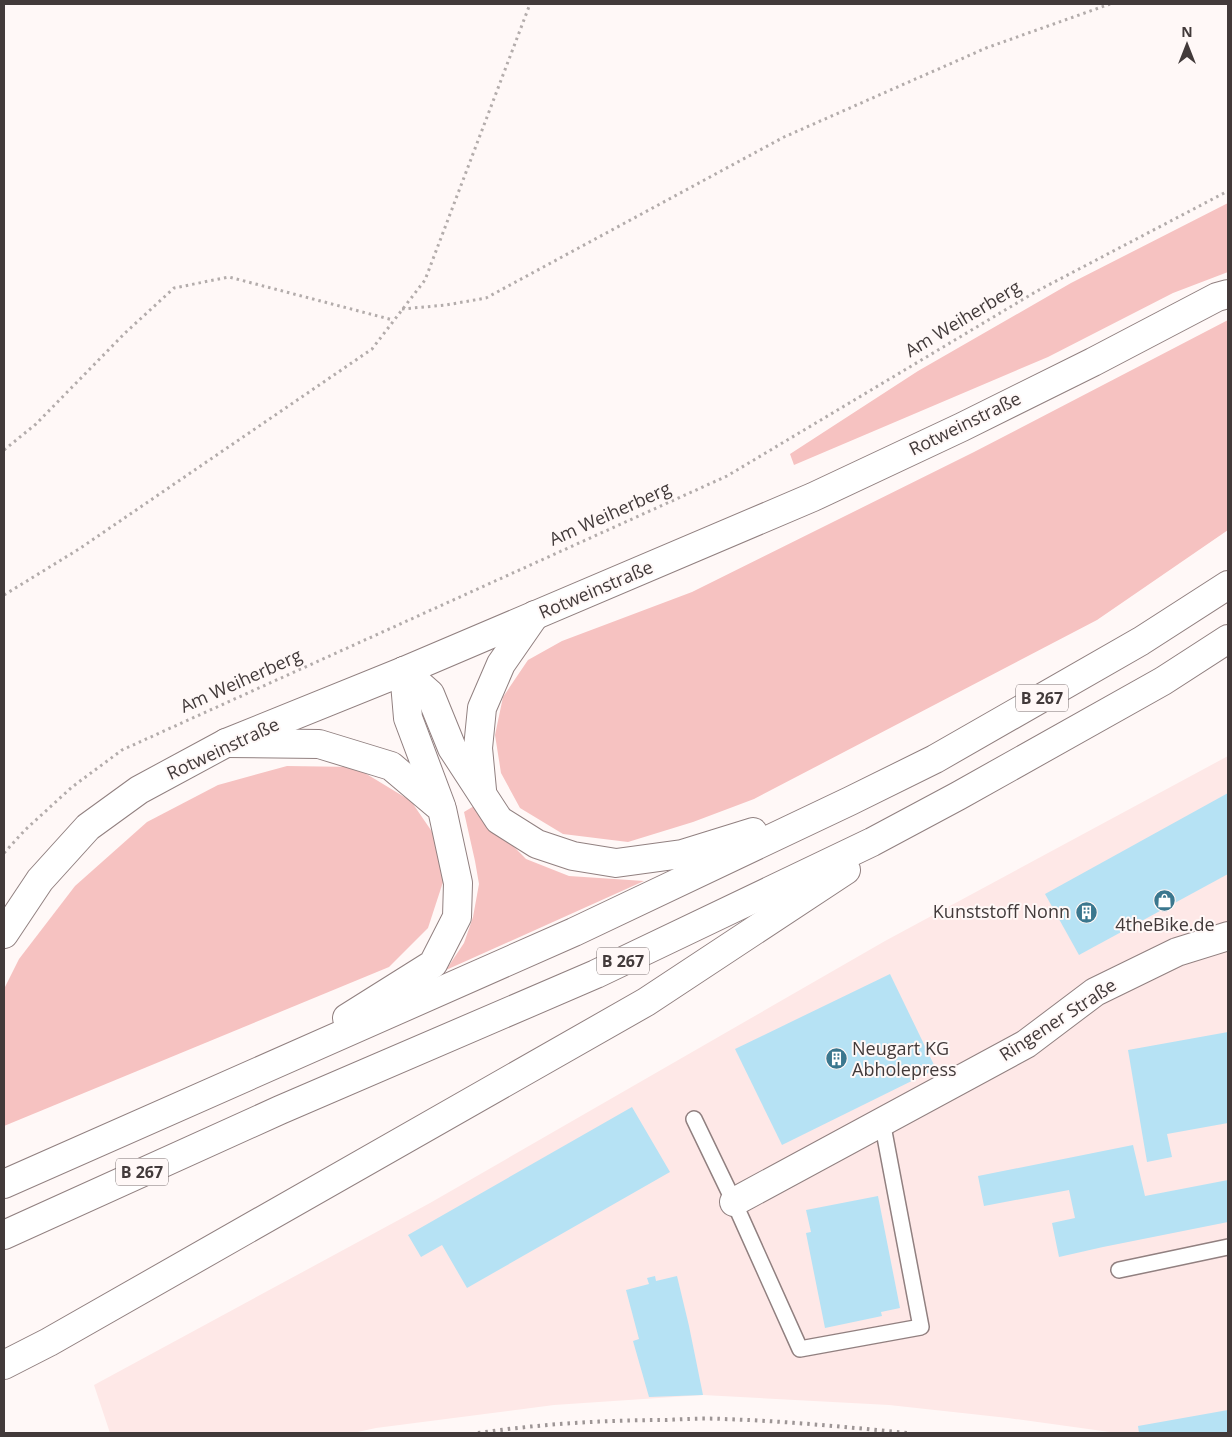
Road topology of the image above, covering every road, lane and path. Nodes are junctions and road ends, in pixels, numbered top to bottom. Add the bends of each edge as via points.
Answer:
1 (530, 4) edge
2 (1110, 4) edge
3 (1228, 191) edge
4 (1228, 294) edge
5 (402, 309) junction
6 (393, 320) junction
7 (4, 450) edge
8 (1228, 585) edge
9 (4, 595) edge
10 (535, 616) junction
11 (1228, 639) edge
12 (404, 671) junction
13 (226, 743) junction
14 (483, 796) junction
15 (958, 796) junction
16 (850, 801) junction
17 (442, 809) junction
18 (4, 853) edge
19 (4, 934) edge
20 (1228, 936) edge
21 (269, 1068) junction
22 (694, 1119) dead end
23 (882, 1121) junction
24 (4, 1184) edge
25 (734, 1202) junction
26 (4, 1235) edge
27 (1228, 1247) edge
28 (1119, 1270) dead end
29 (4, 1365) edge

1 - 5 path via 425,280
2 - 5 path via 986,48 784,137 486,298
3 - 18 path, Am Weiherberg via 1037,291 727,476 122,750 72,787
4 - 10 main road, Rotweinstraße via 813,497
5 - 6 path
6 - 7 path via 228,277 174,288 125,332 36,424
6 - 9 path via 372,350
8 - 16 main road, B 267 via 1141,641 943,754
10 - 12 main road, Rotweinstraße
10 - 14 main road, B 267 via 501,664 482,708 478,748
11 - 15 main road, B 267 via 1163,680
12 - 13 main road, Rotweinstraße
12 - 14 main road, B 267 via 430,694 452,748
12 - 17 main road via 408,718
13 - 17 main road via 318,744 391,766
13 - 19 main road, Rotweinstraße via 139,790 88,827 40,880
14 - 16 main road, B 267 via 500,820 537,844 573,856 616,863 682,854
15 - 26 main road, B 267 via 872,842 596,974 280,1110
15 - 29 main road via 646,1002 50,1342
16 - 21 main road, B 267 via 574,932
17 - 21 main road, B 267 via 458,884 457,917 433,964
20 - 23 main road, Ringener Straße via 1177,952 1095,992 1026,1044
21 - 24 main road, B 267
22 - 25 lane
23 - 25 main road, Ringener Straße
23 - 25 lane via 921,1327 800,1349
27 - 28 lane

